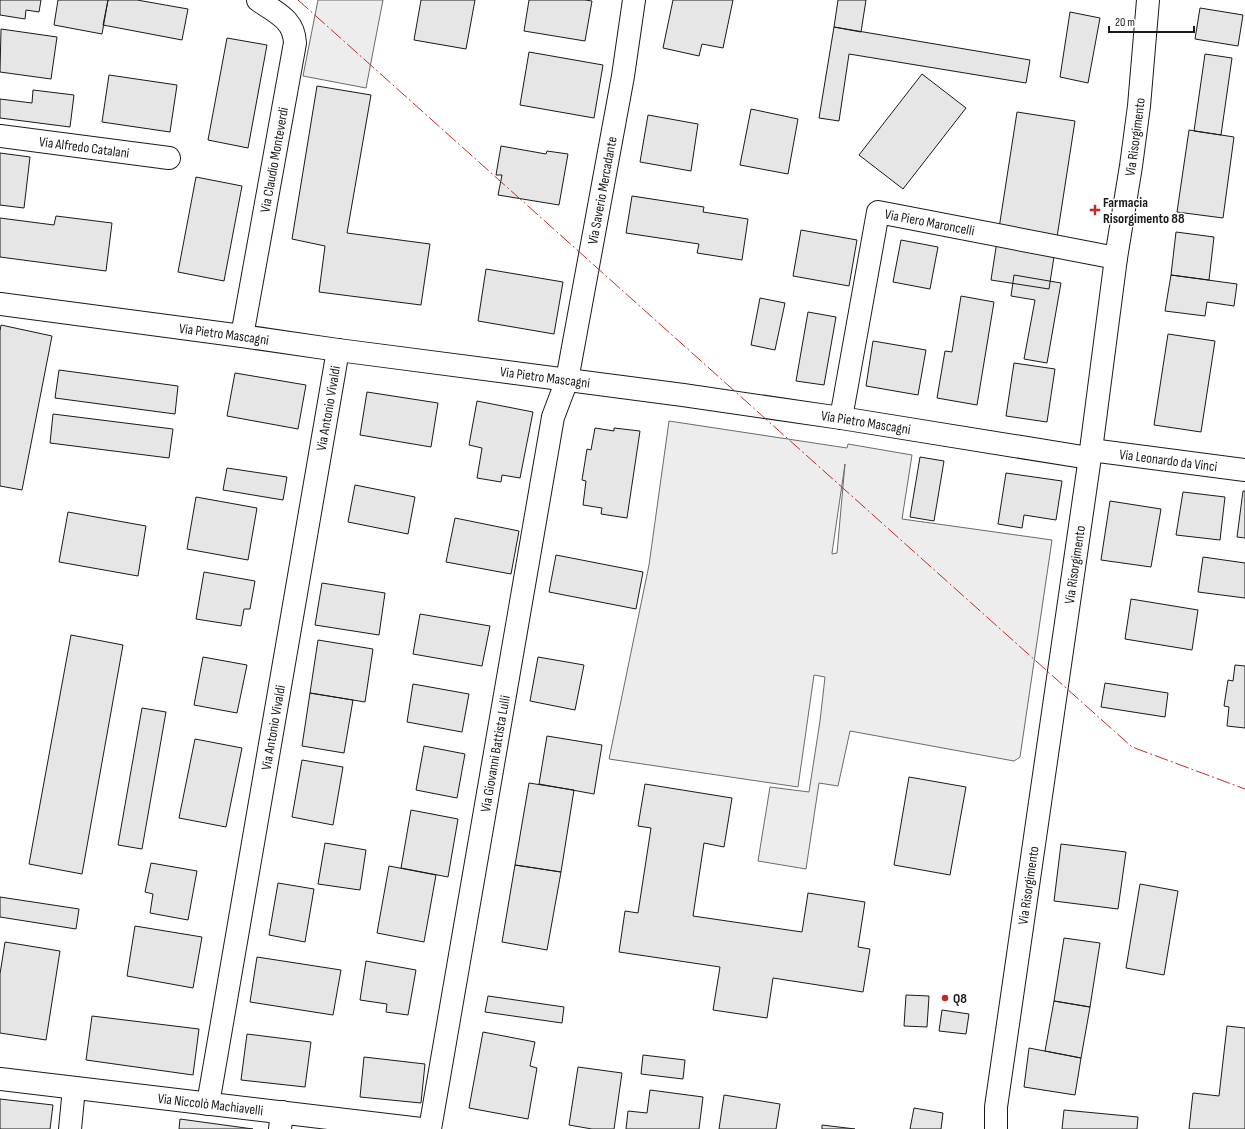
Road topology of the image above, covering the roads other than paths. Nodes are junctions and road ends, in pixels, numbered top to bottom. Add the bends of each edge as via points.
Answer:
1 (258, 0) edge
2 (634, 0) edge
3 (1148, 0) edge
4 (0, 136) edge
5 (169, 158) dead end
6 (1116, 258) junction
7 (0, 304) edge
8 (242, 336) junction
9 (338, 350) junction
10 (567, 380) junction
11 (841, 418) junction
12 (1090, 454) junction
13 (1245, 470) edge
14 (0, 1080) edge
15 (74, 1088) junction
16 (208, 1104) junction
17 (281, 1120) edge
18 (70, 1129) edge
19 (421, 1129) edge
20 (430, 1129) edge
21 (996, 1129) edge

1 - 8 street, Via Claudio Monteverdi via 288,21 295,43
2 - 10 street, Via Saverio Mercadante
3 - 6 street, Via Risorgimento via 1139,106
4 - 5 street, Via Alfredo Catalani
6 - 11 street, Via Piero Maroncelli via 878,212
6 - 12 street, Via Risorgimento
7 - 8 street, Via Pietro Mascagni
8 - 9 street, Via Pietro Mascagni
9 - 10 street, Via Pietro Mascagni
9 - 16 street, Via Antonio Vivaldi
10 - 11 street, Via Pietro Mascagni
10 - 20 street, Via Giovanni Battista Lulli via 553,417
11 - 12 street, Via Pietro Mascagni
12 - 13 street, Via Leonardo da Vinci
12 - 21 street, Via Risorgimento via 996,1107
14 - 15 street, Via Niccolò Machiavelli
15 - 16 street, Via Niccolò Machiavelli
15 - 18 street
16 - 17 street, Via Niccolò Machiavelli
17 - 19 street, Via Niccolò Machiavelli

